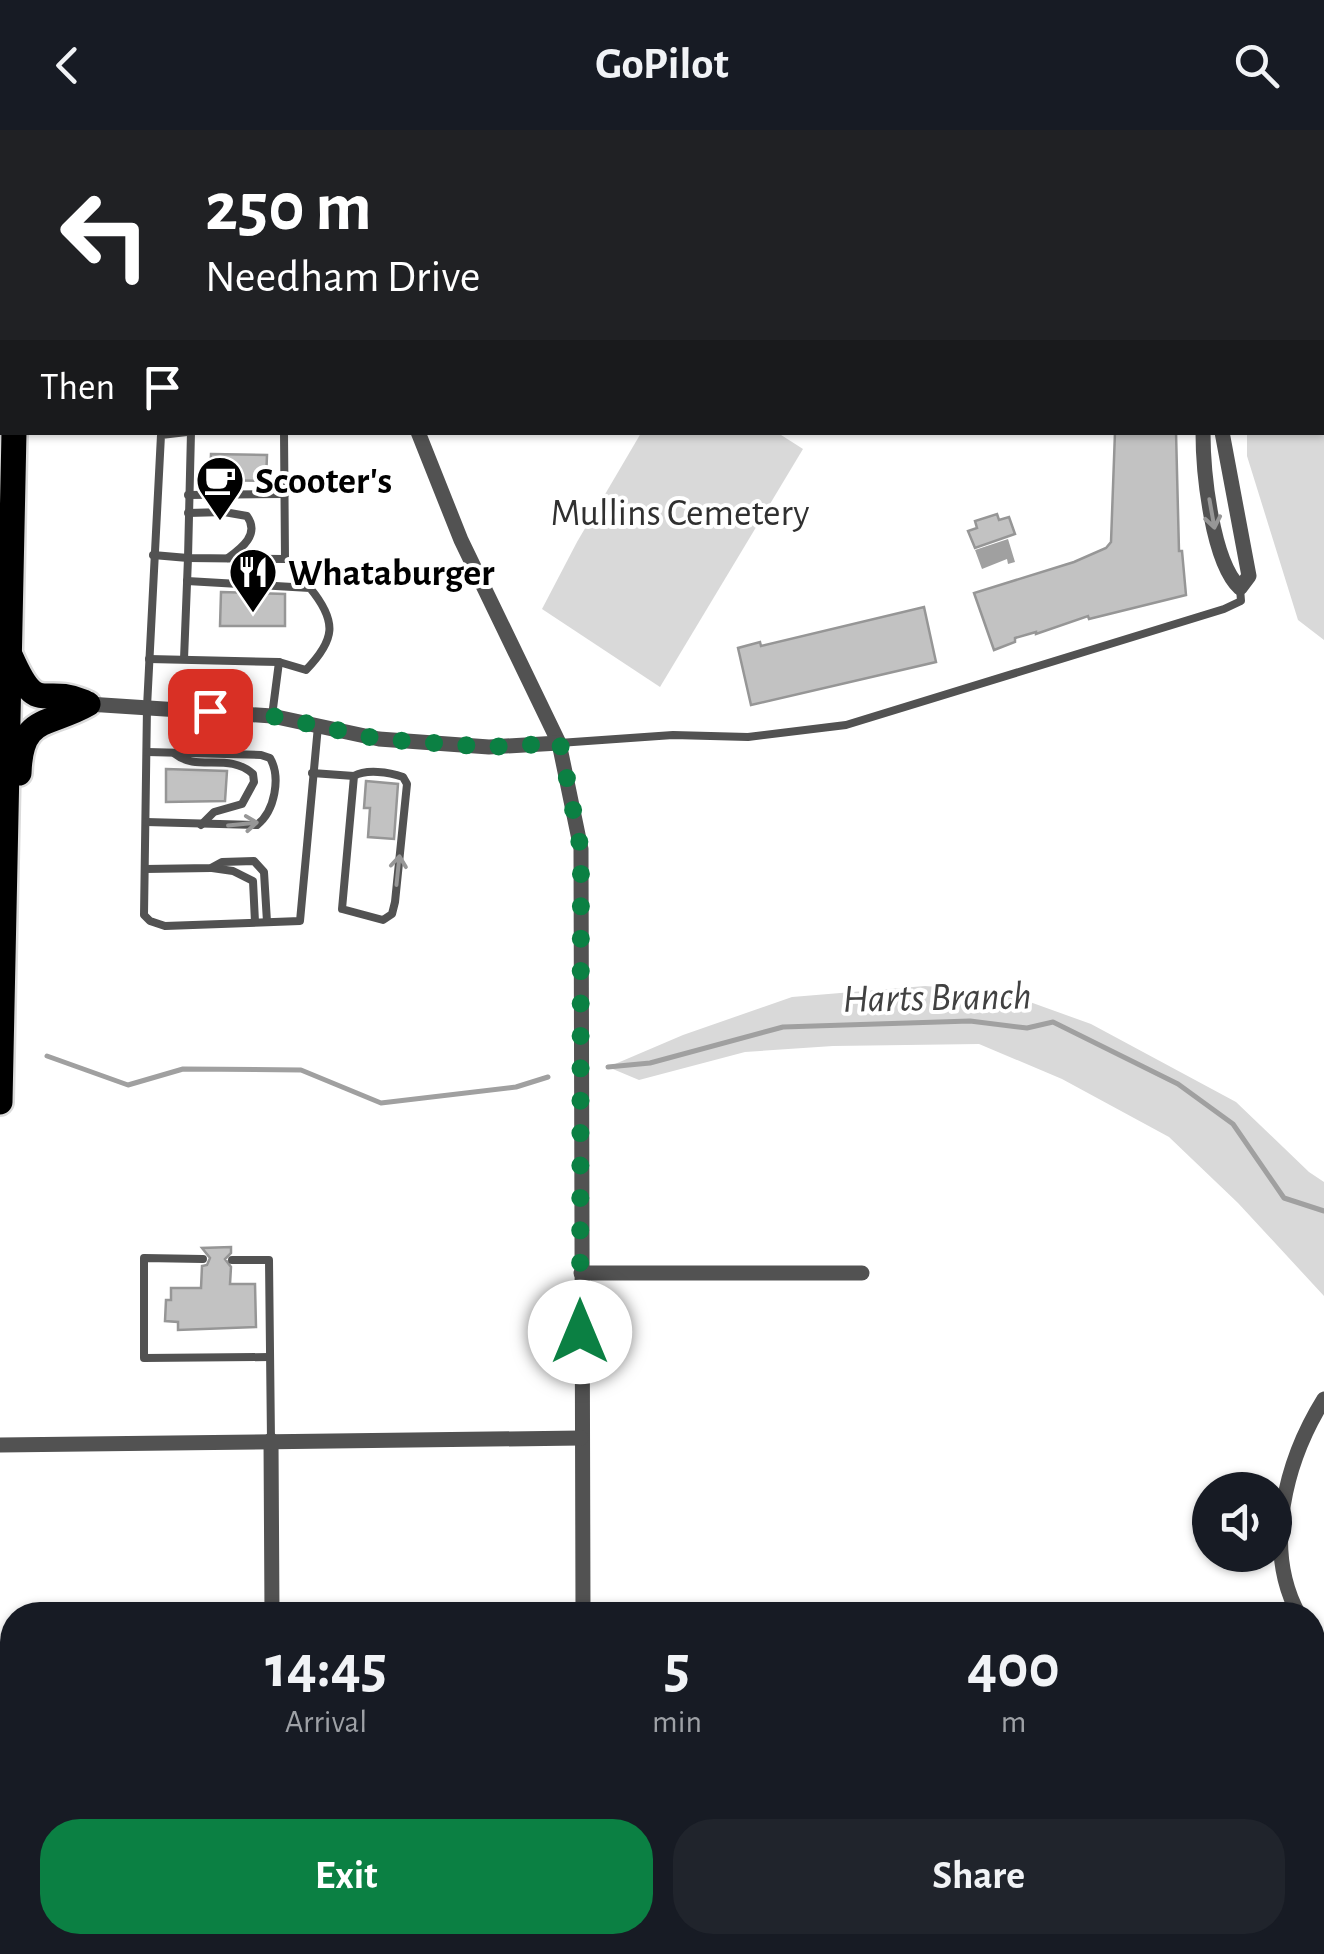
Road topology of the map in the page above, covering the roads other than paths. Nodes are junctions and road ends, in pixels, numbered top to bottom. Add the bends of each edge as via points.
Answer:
1 (14, 435) edge
2 (161, 435) edge
3 (189, 435) edge
4 (284, 435) edge
5 (419, 435) edge
6 (1203, 435) edge
7 (1223, 435) edge
8 (284, 494) junction
9 (188, 495) junction
10 (188, 513) junction
11 (153, 556) junction
12 (188, 558) junction
13 (228, 558) junction
14 (187, 580) junction
15 (1240, 588) junction
16 (10, 653) junction
17 (149, 658) junction
18 (184, 659) junction
19 (279, 662) junction
20 (88, 704) junction
21 (147, 707) junction
22 (4, 709) edge
23 (59, 715) junction
24 (272, 716) junction
25 (318, 726) junction
26 (560, 743) junction
27 (148, 752) junction
28 (172, 752) junction
29 (312, 772) junction
30 (354, 776) junction
31 (146, 822) junction
32 (201, 825) junction
33 (211, 868) junction
34 (145, 869) junction
35 (255, 922) junction
36 (267, 922) junction
37 (1, 973) edge
38 (0, 1102) edge
39 (202, 1259) dead end
40 (232, 1260) dead end
41 (580, 1272) junction
42 (862, 1273) dead end
43 (270, 1357) junction
44 (1324, 1399) edge
45 (582, 1438) junction
46 (271, 1440) junction
47 (0, 1445) edge
48 (272, 1602) edge
49 (583, 1602) edge
50 (1295, 1602) edge

1 - 16 main road
2 - 11 lane
3 - 9 lane
4 - 8 lane
5 - 26 street via 461,540
6 -> 15 street via 1213,521 1230,579
7 - 15 street via 1248,576
8 - 9 lane
8 - 13 lane via 286,559
9 - 10 lane
10 - 12 lane
10 - 13 lane via 247,516 252,533
11 - 12 lane
11 - 17 lane
12 - 13 lane
12 - 14 lane
14 - 18 lane
14 - 19 lane via 310,588 330,628 325,650 306,670
15 - 26 lane via 1241,600 1224,608 846,725 748,737 673,734
16 - 20 main road via 33,693
16 - 22 main road
17 - 18 lane
17 - 21 lane
18 - 19 lane
19 - 24 lane
20 - 21 street
20 - 23 main road
21 - 24 street
21 - 27 lane
22 - 23 main road
22 - 37 main road
23 - 37 main road via 34,726 20,750 12,954
24 - 25 street
25 - 26 street via 379,739 489,747
25 - 29 lane
26 - 41 street via 581,850
27 - 28 lane
27 - 31 lane
28 - 32 lane via 184,762 233,762 252,774 242,804 214,812
32 -> 28 lane via 264,819 276,768 261,756
29 - 30 lane
29 - 36 lane via 300,921
30 -> 30 lane via 342,910 383,920 392,914 407,784 395,774
31 - 32 lane
31 - 34 lane
33 - 34 lane
33 - 35 lane via 252,881
33 - 36 lane via 244,859 260,865
34 - 35 lane via 144,915 150,921
35 - 36 lane
37 - 38 main road
39 - 43 lane via 144,1258 144,1358
40 - 43 lane via 269,1260
41 - 42 street
41 - 45 street
43 - 46 lane
44 - 50 street via 1310,1420 1282,1502 1282,1571
45 - 46 street
45 - 49 street
46 - 47 street
46 - 48 street

